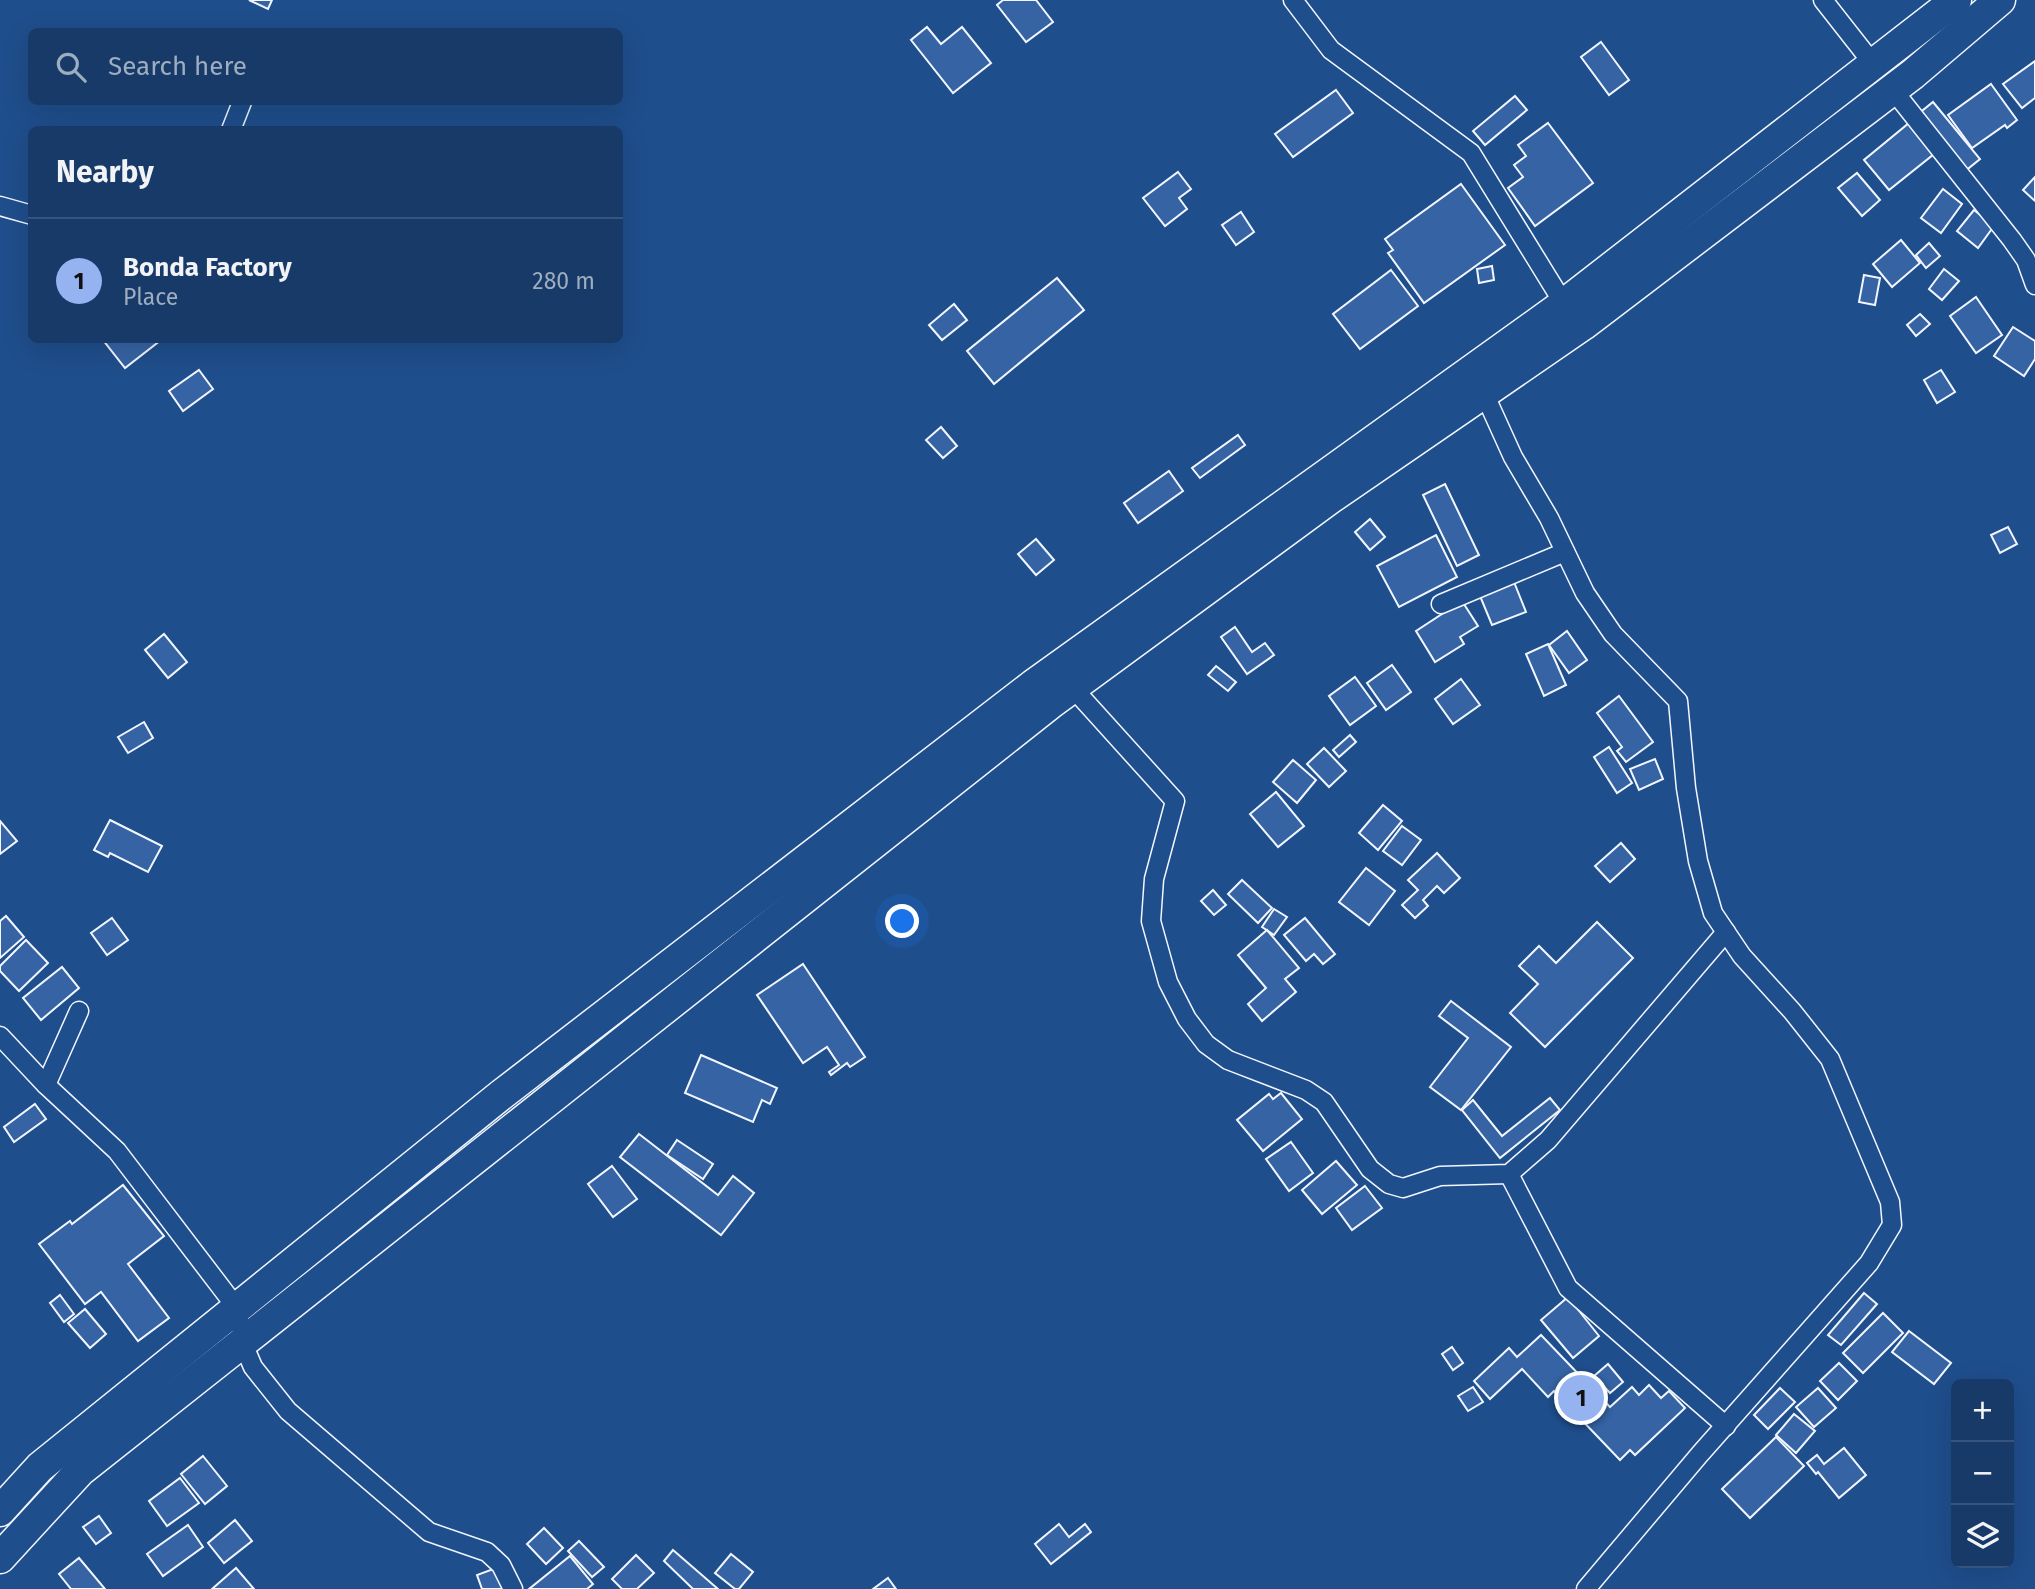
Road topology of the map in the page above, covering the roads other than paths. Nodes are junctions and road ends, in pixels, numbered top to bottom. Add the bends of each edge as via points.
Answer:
1 (1293, 0) edge
2 (1823, 0) edge
3 (1955, 0) edge
4 (2000, 0) edge
5 (1874, 65) junction
6 (1893, 90) junction
7 (242, 105) edge
8 (233, 126) edge
9 (0, 206) edge
10 (28, 214) edge
11 (2035, 285) edge
12 (1564, 304) junction
13 (1484, 393) junction
14 (1565, 552) junction
15 (1441, 604) dead end
16 (1072, 687) junction
17 (1726, 932) junction
18 (79, 1012) dead end
19 (0, 1036) edge
20 (46, 1085) junction
21 (1509, 1174) junction
22 (236, 1307) junction
23 (244, 1341) junction
24 (1726, 1426) junction
25 (0, 1511) edge
26 (0, 1558) edge
27 (513, 1589) edge
28 (1586, 1589) edge

1 - 12 street via 1331,50 1471,152
2 - 5 street
3 - 5 highway
4 - 6 highway
5 - 12 highway
6 - 11 street via 2012,240
6 - 13 highway via 1583,326
7 - 8 street
9 - 10 street
12 - 22 highway via 1033,685 501,1095
13 - 14 street
13 - 16 highway
14 - 15 street
14 - 17 street via 1613,634 1678,701 1698,861 1713,913
16 - 21 street via 1175,801 1154,879 1152,921 1168,982 1206,1044 1228,1060 1306,1090 1324,1102 1370,1170 1389,1184 1403,1188 1440,1176
16 - 23 highway
17 - 21 street via 1548,1140
17 - 24 street via 1830,1059 1890,1202 1892,1225 1869,1263
18 - 20 street
19 - 20 street
20 - 22 street via 117,1151
21 - 24 street via 1568,1288
22 - 23 street
22 - 25 highway via 40,1467
23 - 26 highway via 80,1471
23 - 27 street via 253,1367 288,1411 429,1532 487,1552 500,1564
24 - 28 street

